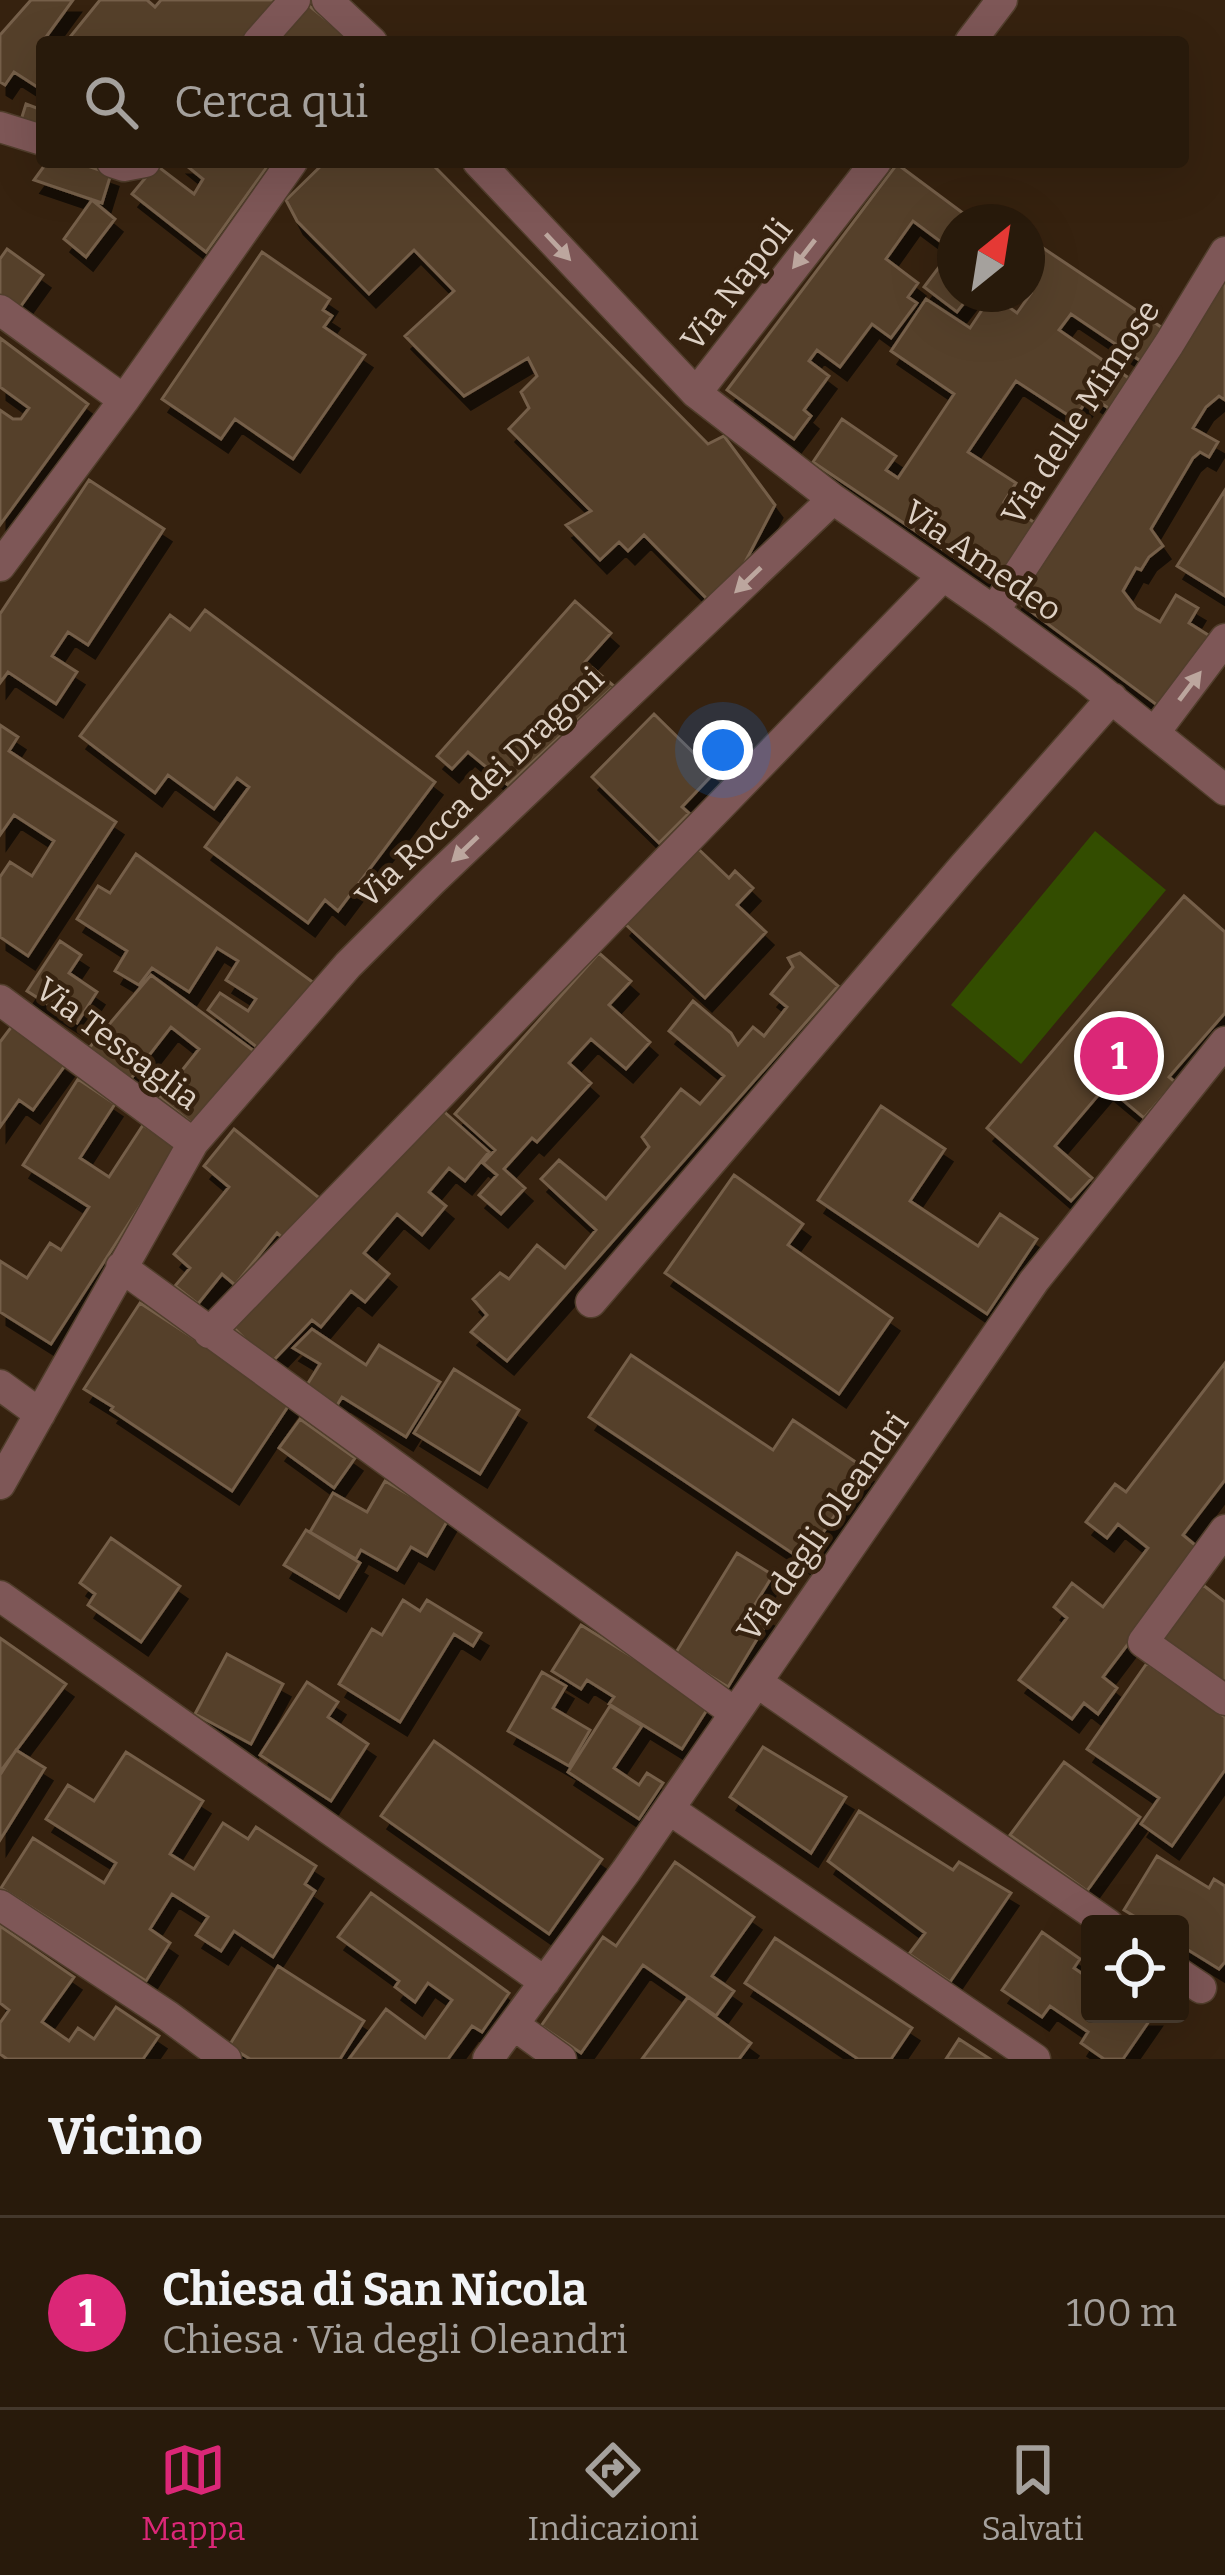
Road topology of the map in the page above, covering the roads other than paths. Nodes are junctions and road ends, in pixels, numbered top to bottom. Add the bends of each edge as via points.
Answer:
1 (295, 0) edge
2 (326, 0) edge
3 (1002, 0) edge
4 (263, 36) edge
5 (365, 36) edge
6 (975, 36) edge
7 (0, 127) edge
8 (36, 138) edge
9 (288, 168) edge
10 (484, 168) edge
11 (871, 168) edge
12 (1225, 252) edge
13 (0, 310) edge
14 (696, 393) junction
15 (124, 400) junction
16 (833, 499) junction
17 (0, 566) edge
18 (944, 576) junction
19 (994, 610) junction
20 (1225, 639) edge
21 (1112, 698) junction
22 (1155, 732) junction
23 (1225, 790) edge
24 (0, 1000) edge
25 (1225, 1042) edge
26 (193, 1143) junction
27 (121, 1267) junction
28 (590, 1302) dead end
29 (209, 1333) junction
30 (0, 1384) edge
31 (40, 1414) junction
32 (0, 1484) edge
33 (1225, 1530) edge
34 (0, 1596) edge
35 (758, 1683) junction
36 (1225, 1700) edge
37 (735, 1713) junction
38 (669, 1809) junction
39 (0, 1905) edge
40 (1095, 1915) edge
41 (545, 1982) junction
42 (514, 2025) junction
43 (226, 2059) edge
44 (488, 2059) edge
45 (560, 2059) edge
46 (1035, 2059) edge

1 - 4 street
2 - 5 street
3 - 6 street
7 - 8 street
9 - 15 street
10 -> 14 street, Via Amedeo
11 -> 14 street, Via Napoli
12 - 19 street, Via delle Mimose
13 - 15 street
14 - 16 street, Via Amedeo
15 - 17 street
16 - 18 street, Via Amedeo
16 -> 26 street, Via Rocca dei Dragoni via 348,965
18 - 19 street, Via Amedeo
18 - 29 street
19 - 21 street, Via Amedeo
22 -> 20 street
21 - 22 street, Via Amedeo
21 - 28 street
22 - 23 street, Via Amedeo
24 - 26 street, Via Tessaglia
25 - 35 street, Via degli Oleandri via 1034,1282
26 - 27 street, Via Rocca dei Dragoni
27 - 29 street
27 - 31 street, Via Rocca dei Dragoni
29 - 37 street
30 - 31 street
31 - 32 street, Via Rocca dei Dragoni
33 - 36 street via 1144,1642
34 - 41 street
35 - 37 street, Via degli Oleandri
35 - 40 street
37 - 38 street, Via degli Oleandri
38 - 41 street, Via degli Oleandri
38 - 46 street
39 - 43 street
41 - 42 street, Via degli Oleandri
42 - 44 street, Via degli Oleandri
42 - 45 street

